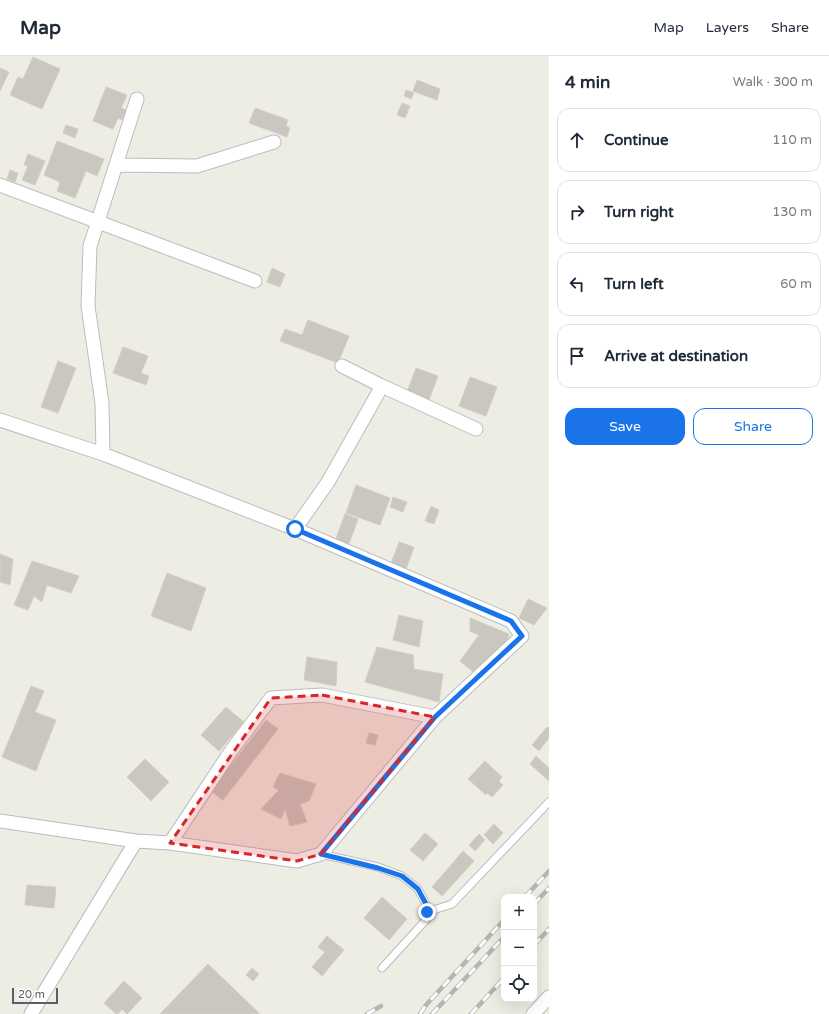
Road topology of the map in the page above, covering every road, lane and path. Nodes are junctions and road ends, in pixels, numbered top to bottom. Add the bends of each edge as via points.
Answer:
1 (137, 99) dead end
2 (274, 142) dead end
3 (116, 165) junction
4 (0, 185) edge
5 (98, 222) junction
6 (255, 281) dead end
7 (342, 366) dead end
8 (382, 386) junction
9 (0, 420) edge
10 (476, 429) dead end
11 (103, 454) junction
12 (295, 529) junction
13 (435, 717) junction
14 (549, 802) edge
15 (0, 821) edge
16 (136, 840) junction
17 (170, 843) junction
18 (321, 854) junction
19 (427, 912) junction
20 (382, 968) dead end
21 (549, 997) edge
22 (30, 1014) edge
23 (533, 1014) edge

1 - 3 street
2 - 3 street via 197,166
3 - 5 street
4 - 5 street
5 - 6 street
5 - 11 street via 90,246 88,306 102,403
7 - 8 street
8 - 10 street
8 - 12 street via 328,482
9 - 11 street
11 - 12 street
12 - 13 street via 511,621 522,636
13 - 17 street via 322,695 271,698 231,751
13 - 18 street
14 - 19 lane via 452,904
15 - 16 street
16 - 17 street
16 - 22 street
17 - 18 street via 297,860
18 - 19 lane via 402,876 418,889 427,906
19 - 20 lane via 426,920
21 - 23 street

